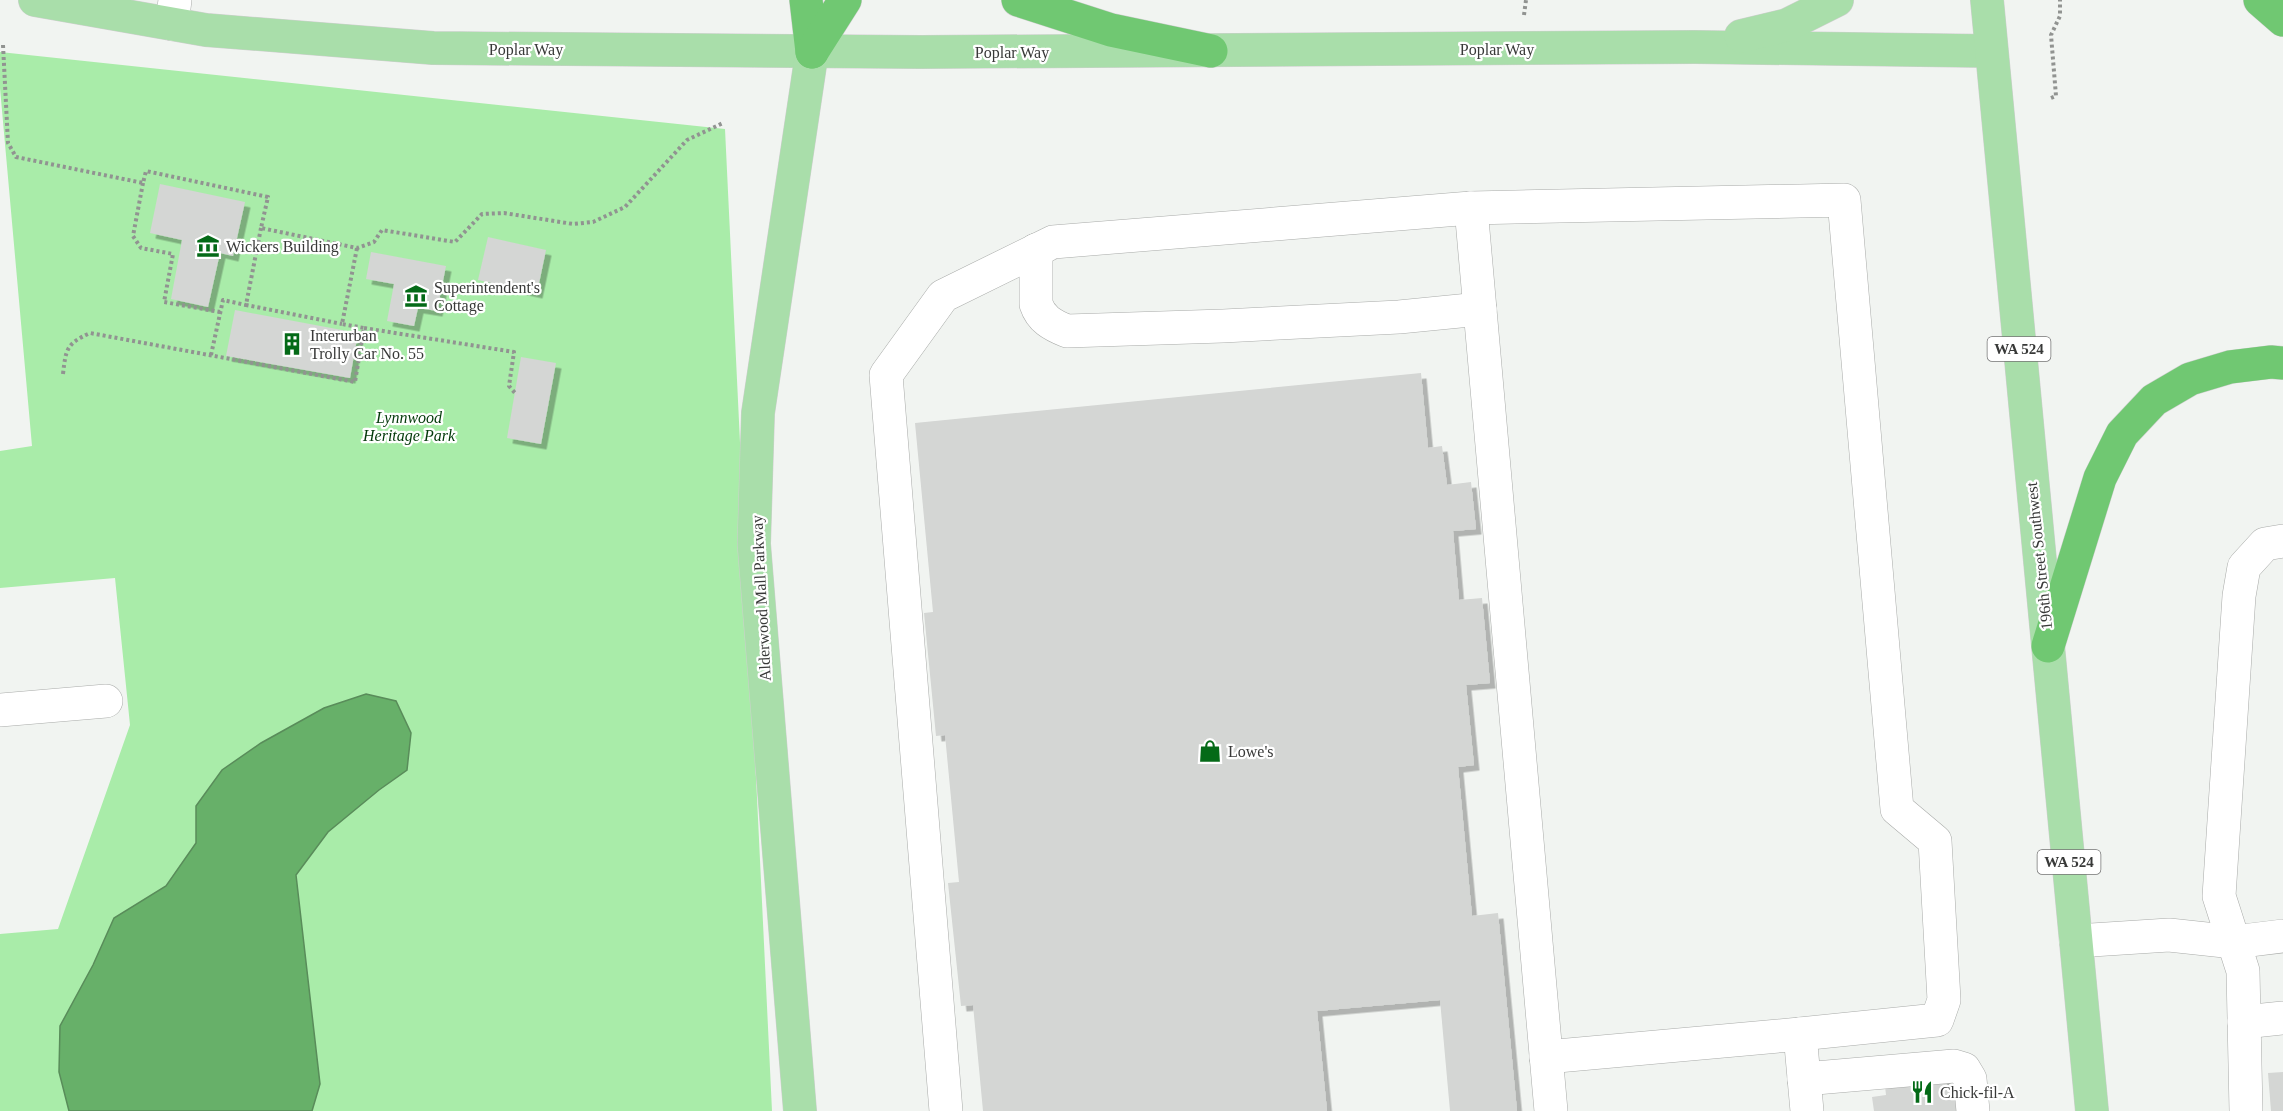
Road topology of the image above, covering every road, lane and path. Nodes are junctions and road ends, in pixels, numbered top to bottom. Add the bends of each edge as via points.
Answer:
1 (35, 0) edge
2 (806, 0) edge
3 (845, 0) edge
4 (1018, 0) edge
5 (1837, 0) edge
6 (1987, 0) edge
7 (2060, 0) edge
8 (2260, 0) edge
9 (174, 12) edge
10 (2283, 20) edge
11 (3, 45) dead end
12 (1695, 47) junction
13 (1211, 51) junction
14 (1991, 51) junction
15 (812, 52) junction
16 (2051, 98) dead end
17 (723, 123) dead end
18 (143, 183) junction
19 (1471, 208) junction
20 (261, 228) junction
21 (357, 248) junction
22 (1036, 250) junction
23 (246, 304) junction
24 (1480, 309) junction
25 (220, 312) junction
26 (342, 324) junction
27 (364, 328) junction
28 (211, 355) junction
29 (2283, 363) edge
30 (63, 374) dead end
31 (515, 393) dead end
32 (2283, 541) edge
33 (2048, 646) junction
34 (106, 701) dead end
35 (0, 710) edge
36 (2283, 936) edge
37 (2076, 941) junction
38 (2234, 942) junction
39 (2283, 1018) edge
40 (2244, 1022) junction
41 (1800, 1034) junction
42 (1546, 1057) junction
43 (1804, 1079) junction
44 (800, 1111) edge
45 (946, 1111) edge
46 (1551, 1111) edge
47 (1807, 1111) edge
48 (1973, 1111) edge
49 (2092, 1111) edge
50 (2246, 1111) edge

1 - 9 main road, Poplar Way
2 - 15 highway
3 - 15 highway
4 - 13 highway via 1111,30
5 - 12 main road via 1787,25
6 - 14 main road, 196th Street Southwest / WA 524
7 - 16 path via 2060,16 2051,35 2056,96
8 - 10 highway
9 - 15 main road, Poplar Way via 206,30 433,48
11 - 18 path via 8,143 16,157
12 - 13 main road, Poplar Way
12 - 14 main road, Poplar Way
13 - 15 main road, Poplar Way
14 - 33 main road, 196th Street Southwest / WA 524
15 - 44 main road, Alderwood Mall Parkway via 758,413 754,544
17 - 21 path via 687,140 626,207 593,222 573,224 504,213 482,214 455,242 382,230 374,242
18 - 20 path via 146,171 267,197
18 - 25 path via 133,236 141,248 173,254 164,302
19 - 22 street via 1053,242
19 - 24 street
19 - 41 street via 1844,200 1896,809 1935,841 1944,1000 1937,1020
20 - 21 path
20 - 23 path
21 - 26 path
22 - 24 street via 1036,304 1050,323 1066,331 1399,317
22 - 45 street via 943,296 886,375
23 - 25 path via 223,300
23 - 26 path
24 - 42 street
25 - 28 path
26 - 27 path
27 - 28 path via 355,382
27 - 31 path via 514,352 509,386
28 - 30 path via 90,333 73,341 65,352
29 - 33 highway via 2230,367 2190,379 2154,400 2122,434 2100,478
32 - 38 street via 2265,544 2244,567 2239,596 2219,896
33 - 37 main road, 196th Street Southwest / WA 524
34 - 35 street
36 - 38 street
37 - 38 street via 2169,935
37 - 49 main road, 196th Street Southwest / WA 524
38 - 40 street via 2243,971
39 - 40 street
40 - 50 street
41 - 42 street
41 - 43 street
42 - 46 street
43 - 47 street
43 - 48 street via 1954,1066 1964,1069 1970,1079

